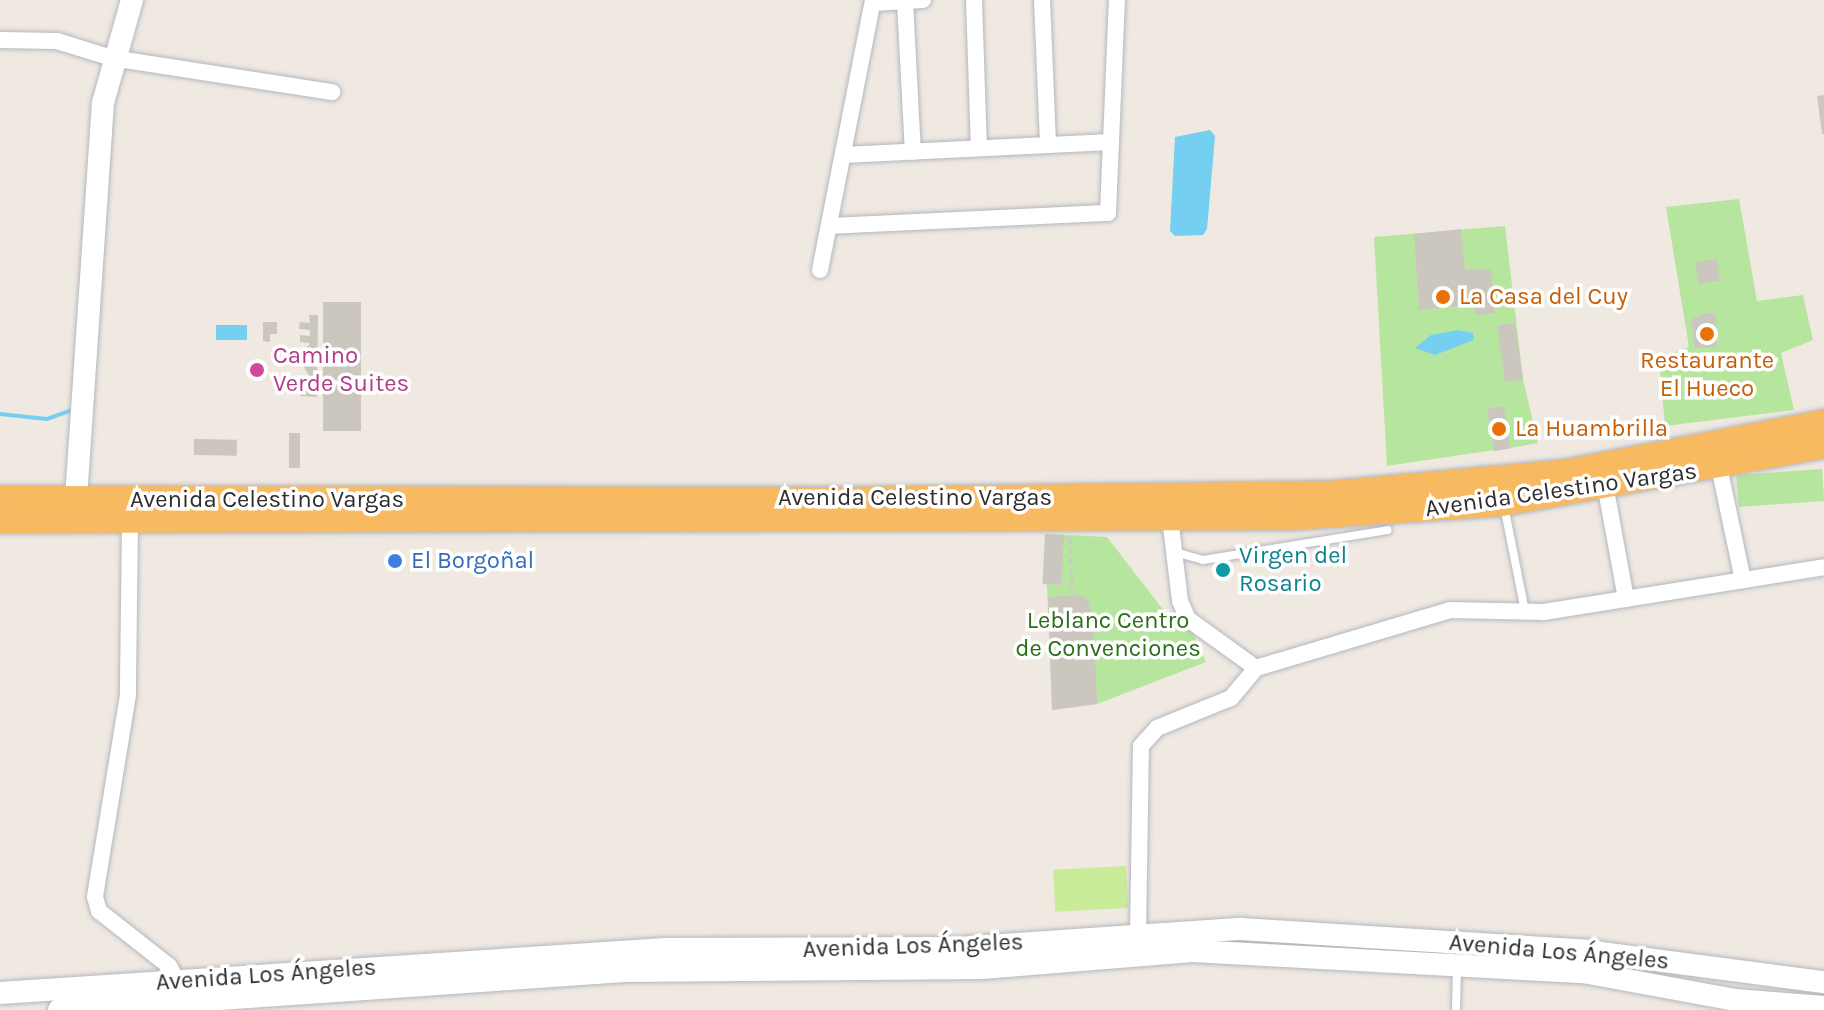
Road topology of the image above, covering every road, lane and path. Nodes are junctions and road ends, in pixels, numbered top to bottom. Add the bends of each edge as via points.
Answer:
1 (132, 0) edge
2 (923, 0) edge
3 (974, 0) edge
4 (1042, 0) edge
5 (1117, 0) edge
6 (905, 1) edge
7 (873, 2) edge
8 (0, 40) edge
9 (112, 58) junction
10 (332, 92) dead end
11 (1111, 142) junction
12 (1048, 145) junction
13 (979, 148) junction
14 (913, 152) junction
15 (843, 155) junction
16 (829, 226) junction
17 (820, 270) dead end
18 (1824, 431) edge
19 (1717, 456) junction
20 (1603, 476) junction
21 (0, 499) edge
22 (1123, 507) junction
23 (985, 508) junction
24 (75, 510) junction
25 (169, 511) junction
26 (1506, 516) dead end
27 (1170, 518) junction
28 (1070, 519) junction
29 (0, 520) edge
30 (130, 521) junction
31 (1388, 530) dead end
32 (1175, 552) junction
33 (1824, 567) edge
34 (1743, 580) junction
35 (1072, 596) dead end
36 (1626, 599) junction
37 (1525, 611) junction
38 (1256, 668) junction
39 (1138, 935) junction
40 (1457, 965) junction
41 (1824, 982) edge
42 (0, 993) edge
43 (182, 998) edge
44 (1824, 1007) edge
45 (59, 1010) edge
46 (1456, 1010) edge

1 - 9 main road
2 - 6 street
3 - 13 street
4 - 12 street
5 - 11 street
6 - 7 street
6 - 14 street
7 - 15 street
8 - 9 street via 57,41
9 - 10 street
9 - 24 main road via 101,126
11 - 12 street
11 - 16 street via 1108,213
12 - 13 street
13 - 14 street
14 - 15 street
15 - 16 street
16 - 17 street
18 - 19 highway, Avenida Celestino Vargas
19 - 20 highway, Avenida Celestino Vargas
19 - 34 street
20 - 22 highway, Avenida Celestino Vargas
20 - 27 highway, Avenida Celestino Vargas via 1422,510
20 - 36 street
21 - 24 highway, Avenida Celestino Vargas
22 - 23 highway, Avenida Celestino Vargas
22 - 27 highway, Avenida Celestino Vargas
22 - 28 highway, Avenida Celestino Vargas
23 - 25 highway, Avenida Celestino Vargas
23 - 28 highway, Avenida Celestino Vargas
24 - 25 highway, Avenida Celestino Vargas
24 - 29 highway, Avenida Celestino Vargas
24 - 30 highway, Avenida Celestino Vargas
25 - 30 highway, Avenida Celestino Vargas
26 - 37 lane
27 - 32 street
28 - 35 path
30 - 43 street via 128,695 95,897 99,911 154,953
31 - 32 lane via 1203,560
32 - 38 street via 1180,601 1188,619
33 - 34 street
34 - 36 street
36 - 37 street
37 - 38 street via 1450,610
38 - 39 street via 1231,698 1157,728 1141,746
39 - 41 main road, Avenida Los Ángeles via 1253,929 1587,951
39 - 43 main road, Avenida Los Ángeles via 945,949 666,949
40 - 43 main road, Avenida Los Ángeles via 1192,951 982,968 625,971
40 - 44 main road, Avenida Los Ángeles via 1583,972 1735,1000
40 - 46 lane
42 - 43 main road, Avenida Los Ángeles
43 - 45 main road, Avenida Los Ángeles

